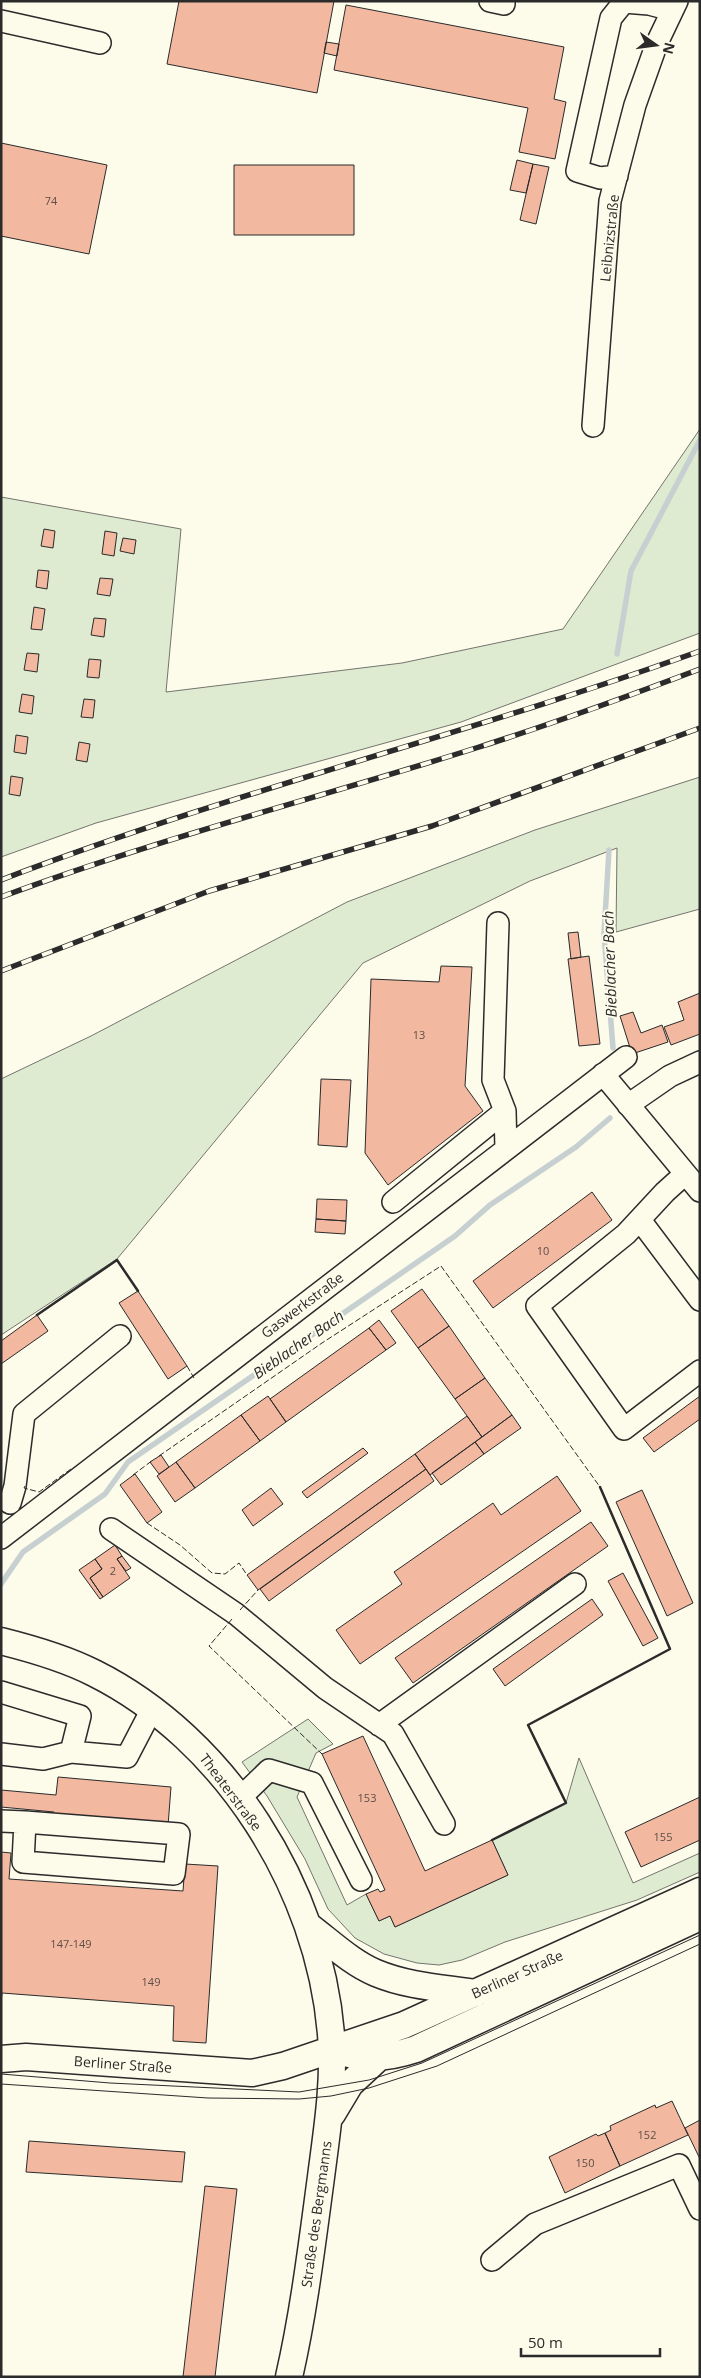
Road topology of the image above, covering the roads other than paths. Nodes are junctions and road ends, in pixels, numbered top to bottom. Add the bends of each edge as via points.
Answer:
1 (490, 1) edge
2 (504, 1) edge
3 (646, 2) edge
4 (674, 6) edge
5 (1, 22) edge
6 (100, 43) dead end
7 (617, 176) junction
8 (593, 426) dead end
9 (498, 923) dead end
10 (626, 1057) dead end
11 (700, 1062) edge
12 (603, 1074) junction
13 (628, 1105) junction
14 (505, 1112) junction
15 (506, 1149) junction
16 (685, 1174) junction
17 (700, 1191) edge
18 (393, 1202) dead end
19 (640, 1220) junction
20 (700, 1300) edge
21 (120, 1336) dead end
22 (700, 1371) edge
23 (6, 1499) edge
24 (23, 1520) junction
25 (111, 1529) dead end
26 (1, 1538) edge
27 (575, 1584) dead end
28 (1, 1641) edge
29 (1, 1692) edge
30 (152, 1710) junction
31 (379, 1725) junction
32 (71, 1752) junction
33 (1, 1754) edge
34 (239, 1799) junction
35 (1, 1821) edge
36 (25, 1822) junction
37 (444, 1824) dead end
38 (362, 1880) dead end
39 (700, 1891) edge
40 (700, 1917) edge
41 (310, 1927) junction
42 (475, 1993) junction
43 (332, 2049) junction
44 (378, 2058) junction
45 (1, 2059) edge
46 (328, 2121) junction
47 (700, 2209) edge
48 (492, 2260) dead end
49 (289, 2377) edge

1 - 2 street via 504,4
3 - 4 street
3 - 7 street via 624,2 611,18 577,172 600,178
4 - 7 street, Leibnizstraße via 635,105
5 - 6 street
7 - 8 street, Leibnizstraße via 610,202
9 - 14 street via 493,1080
10 - 12 street, Gaswerkstraße
11 - 13 street via 670,1076
12 - 13 street
12 - 15 street, Gaswerkstraße
13 - 16 street
14 - 15 street
14 - 18 street
15 - 24 street, Gaswerkstraße
16 - 17 street
16 - 19 street
19 - 20 street
19 - 22 street via 537,1306 624,1429
21 - 23 street via 24,1414 15,1486
23 - 24 street
24 - 26 street, Gaswerkstraße
25 - 31 street via 236,1614 325,1688
27 - 31 street
28 - 30 main road, Theaterstraße via 63,1659 95,1673
29 - 32 street via 80,1716
30 - 32 street via 127,1758
30 - 34 main road, Theaterstraße via 200,1750
31 - 37 street via 393,1734
32 - 33 street via 43,1759
34 - 38 street via 269,1770 312,1783
34 - 41 main road, Theaterstraße via 277,1856
35 - 36 street
36 - 36 street via 23,1862 174,1874 179,1834
39 - 42 main road, Berliner Straße
40 - 44 main road, Berliner Straße via 416,2050
41 - 42 main road via 376,1973 409,1983
41 - 43 main road, Theaterstraße via 325,1993
42 - 43 main road, Berliner Straße via 404,2025
43 - 44 main road, Berliner Straße
43 - 45 main road, Berliner Straße via 252,2073 26,2057
43 - 46 main road, Straße des Bergmanns
44 - 46 main road via 350,2084
46 - 49 main road, Straße des Bergmanns via 310,2260
47 - 48 street via 679,2165 535,2224

